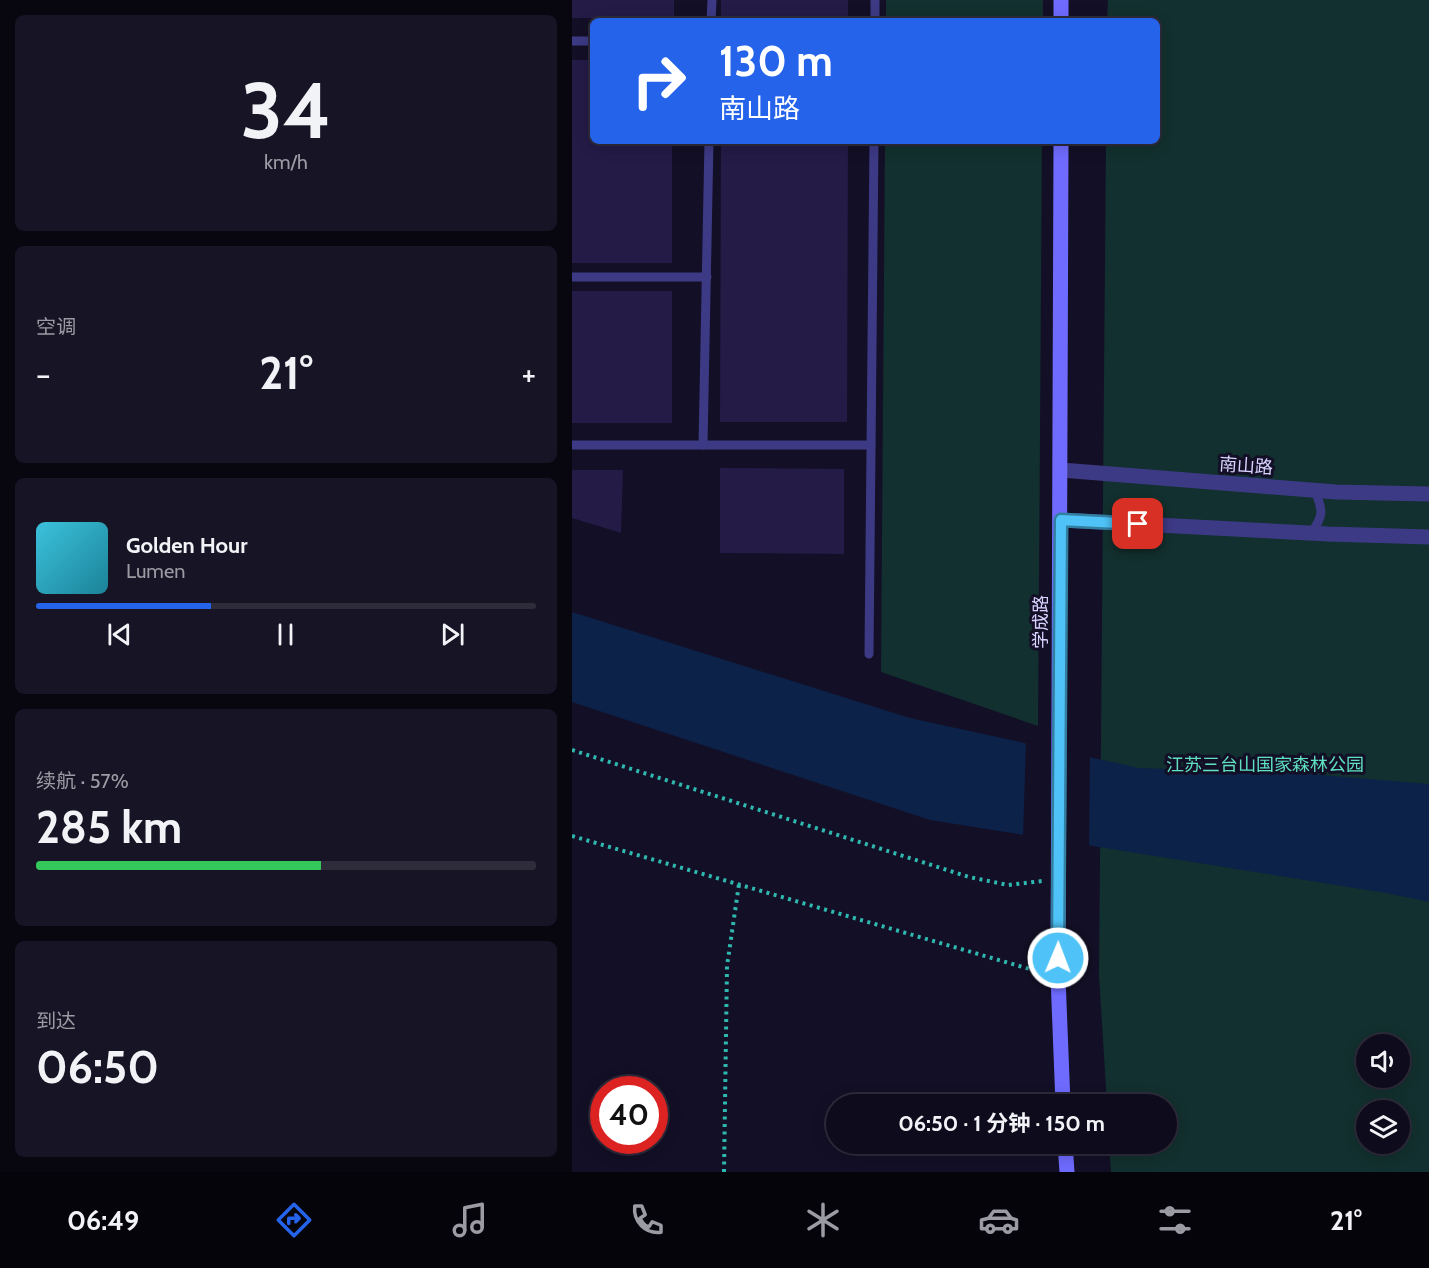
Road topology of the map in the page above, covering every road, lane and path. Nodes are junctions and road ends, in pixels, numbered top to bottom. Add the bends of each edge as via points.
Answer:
1 (712, 0) edge
2 (875, 0) edge
3 (1061, 0) edge
4 (711, 18) edge
5 (875, 18) edge
6 (1061, 18) edge
7 (572, 41) edge
8 (590, 41) edge
9 (709, 144) edge
10 (874, 144) edge
11 (1061, 144) edge
12 (572, 277) edge
13 (707, 278) junction
14 (572, 445) edge
15 (703, 445) junction
16 (872, 445) junction
17 (1061, 470) junction
18 (1315, 490) junction
19 (1430, 494) edge
20 (1061, 520) junction
21 (1311, 533) junction
22 (1430, 537) edge
23 (869, 654) dead end
24 (572, 750) edge
25 (572, 836) edge
26 (1058, 879) junction
27 (739, 884) junction
28 (1058, 977) junction
29 (1064, 1094) edge
30 (1066, 1154) edge
31 (724, 1172) edge
32 (1067, 1172) edge

1 - 4 lane
2 - 5 lane
3 - 6 street
7 - 8 lane
9 - 13 lane
10 - 16 lane
11 - 17 street, 学成路
12 - 13 lane
13 - 15 lane
14 - 15 lane
15 - 16 lane
16 - 23 lane
17 - 18 street, 南山路
17 - 20 street, 学成路
18 - 19 street, 南山路
18 - 21 lane via 1321,521
20 - 21 street
20 - 26 street, 学成路
21 - 22 street
24 - 26 path via 969,878 1008,885
25 - 27 path
26 - 28 street, 学成路
27 - 28 path
27 - 31 path via 727,966
28 - 29 street, 学成路
30 - 32 street

